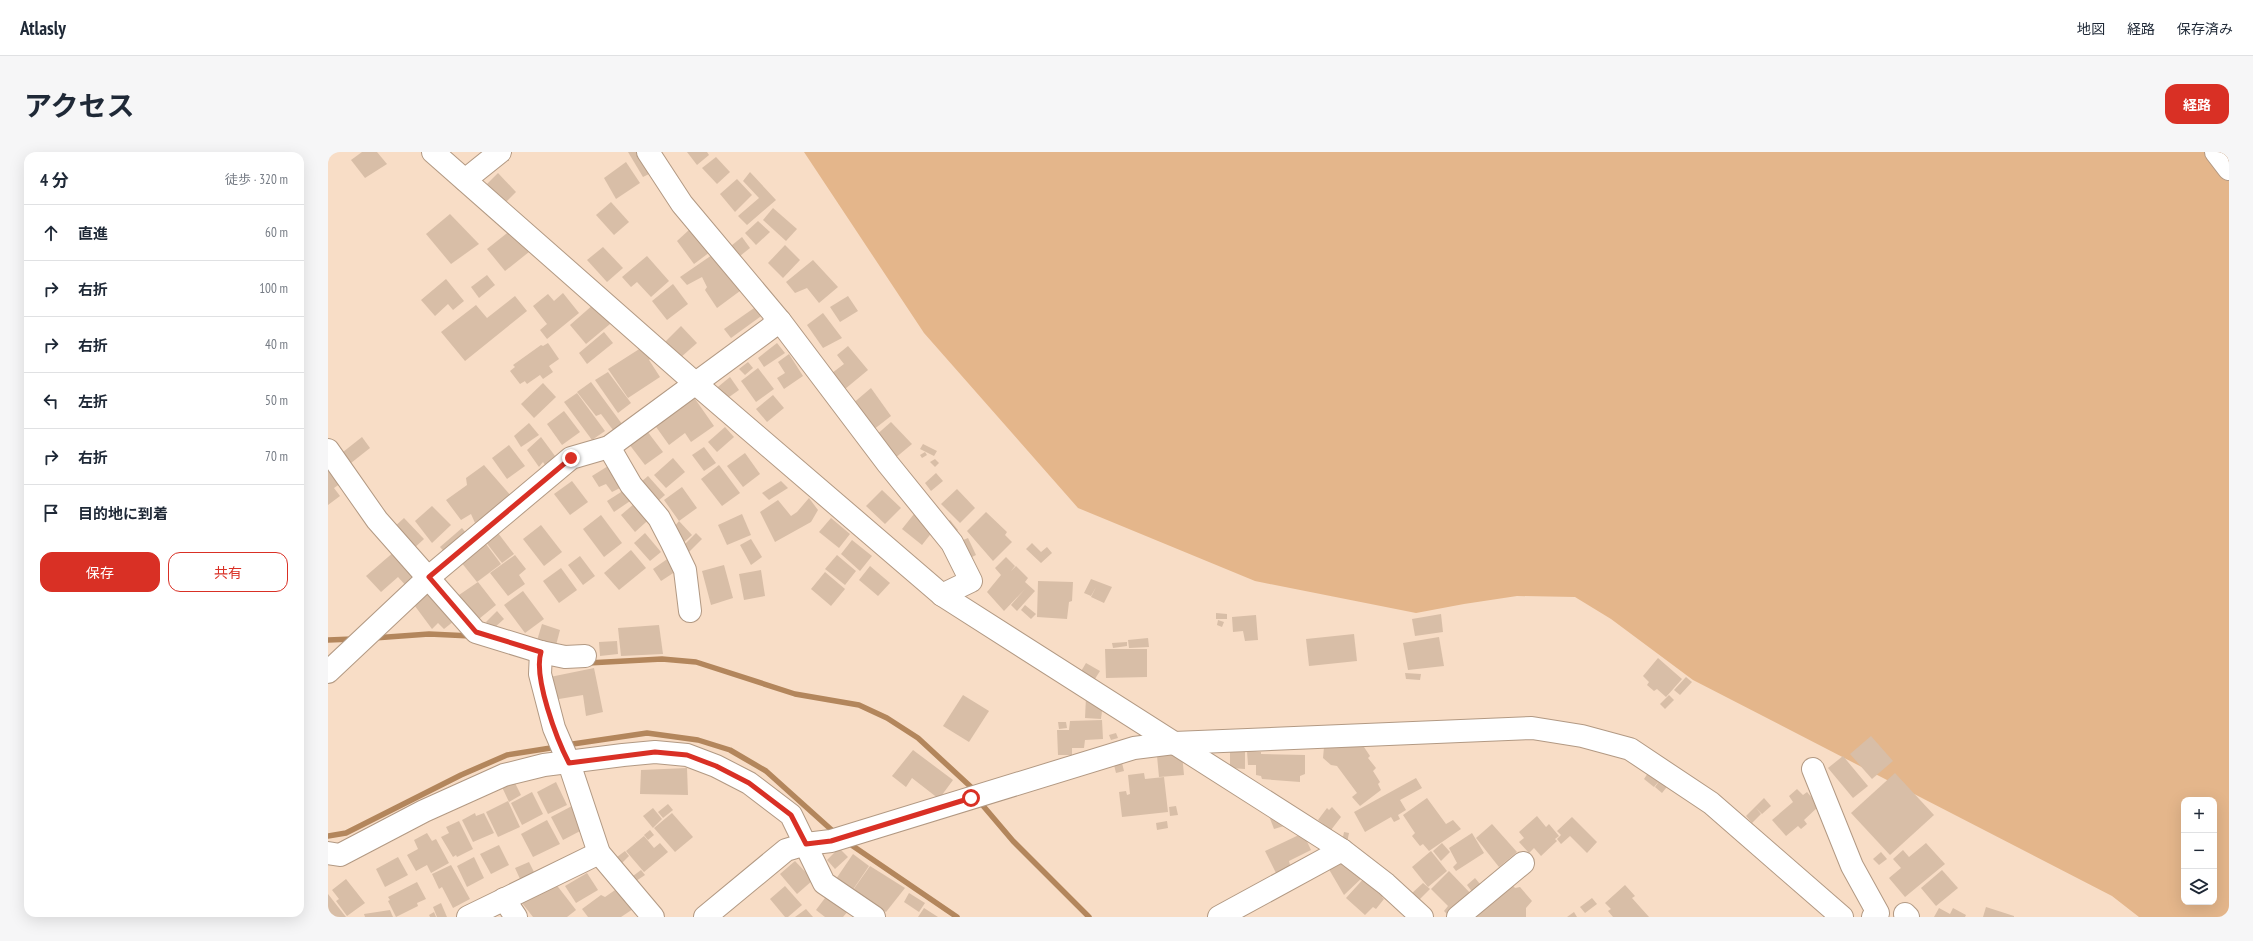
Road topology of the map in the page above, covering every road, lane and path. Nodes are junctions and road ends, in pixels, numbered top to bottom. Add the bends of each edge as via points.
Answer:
1 (433, 152) edge
2 (500, 152) edge
3 (648, 152) edge
4 (2216, 152) edge
5 (2229, 169) edge
6 (465, 180) junction
7 (780, 321) junction
8 (695, 383) junction
9 (609, 447) junction
10 (328, 450) edge
11 (429, 577) junction
12 (942, 595) junction
13 (690, 611) dead end
14 (585, 656) dead end
15 (540, 660) junction
16 (328, 672) edge
17 (1174, 743) junction
18 (568, 760) junction
19 (1813, 769) dead end
20 (806, 844) junction
21 (1342, 850) junction
22 (599, 853) junction
23 (332, 857) edge
24 (1523, 863) dead end
25 (504, 899) junction
26 (468, 917) edge
27 (516, 917) edge
28 (653, 917) edge
29 (705, 917) edge
30 (873, 917) edge
31 (1219, 917) edge
32 (1422, 917) edge
33 (1458, 917) edge
34 (1842, 917) edge
35 (1873, 917) edge

1 - 6 street
2 - 6 street
3 - 7 street via 682,204
4 - 5 street
6 - 8 street
7 - 8 street
7 - 12 street via 888,464 952,543 971,581
8 - 9 street
8 - 12 street
9 - 11 street via 571,458
9 - 13 street via 631,485 659,518 672,543 685,570
10 - 11 street via 377,520
11 - 15 street via 476,632
11 - 16 street
12 - 17 street
14 - 15 street
15 - 18 street via 556,735
17 - 20 street via 1134,748 840,838
17 - 21 street
17 - 34 street via 1532,728 1582,736 1630,749 1711,803
18 - 20 street via 655,752 687,755 749,783 791,815
18 - 22 street
18 - 23 street via 504,775
19 - 35 street via 1852,866 1878,913
20 - 29 street via 786,850
20 - 30 street via 824,883
21 - 31 street
21 - 32 street via 1386,884
22 - 25 street
22 - 28 street
24 - 33 street
25 - 26 street
25 - 27 street

